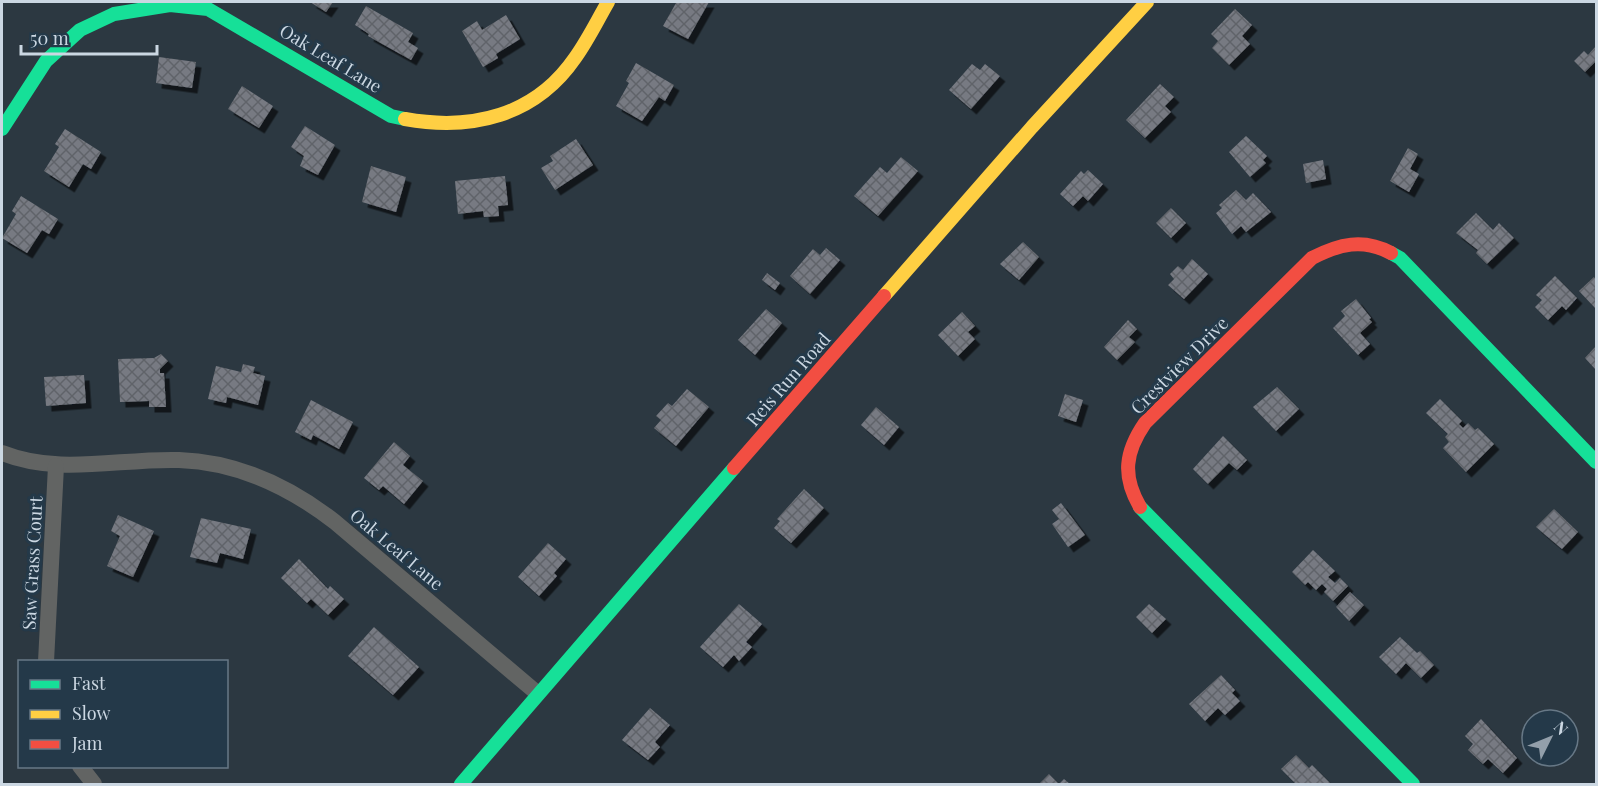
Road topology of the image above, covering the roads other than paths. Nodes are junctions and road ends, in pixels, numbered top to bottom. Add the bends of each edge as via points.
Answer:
1 (608, 2) edge
2 (1147, 2) edge
3 (2, 129) edge
4 (2, 453) edge
5 (1596, 462) edge
6 (56, 466) junction
7 (46, 660) edge
8 (537, 693) junction
9 (82, 768) edge
10 (94, 784) edge
11 (461, 784) edge
12 (1413, 784) edge

1 - 3 street, Oak Leaf Lane via 572,63 553,85 515,111 466,125 391,116 208,9 177,3 128,8 103,18 62,44
2 - 8 street, Reis Run Road via 1032,127
4 - 6 street, Oak Leaf Lane via 22,461
5 - 12 street, Crestview Drive via 1400,258 1387,250 1358,243 1332,247 1312,258 1132,439 1126,473 1130,493 1141,509
6 - 7 street, Saw Grass Court
6 - 8 street, Oak Leaf Lane via 179,460 218,464 277,484 309,501
8 - 11 street, Reis Run Road
9 - 10 street

